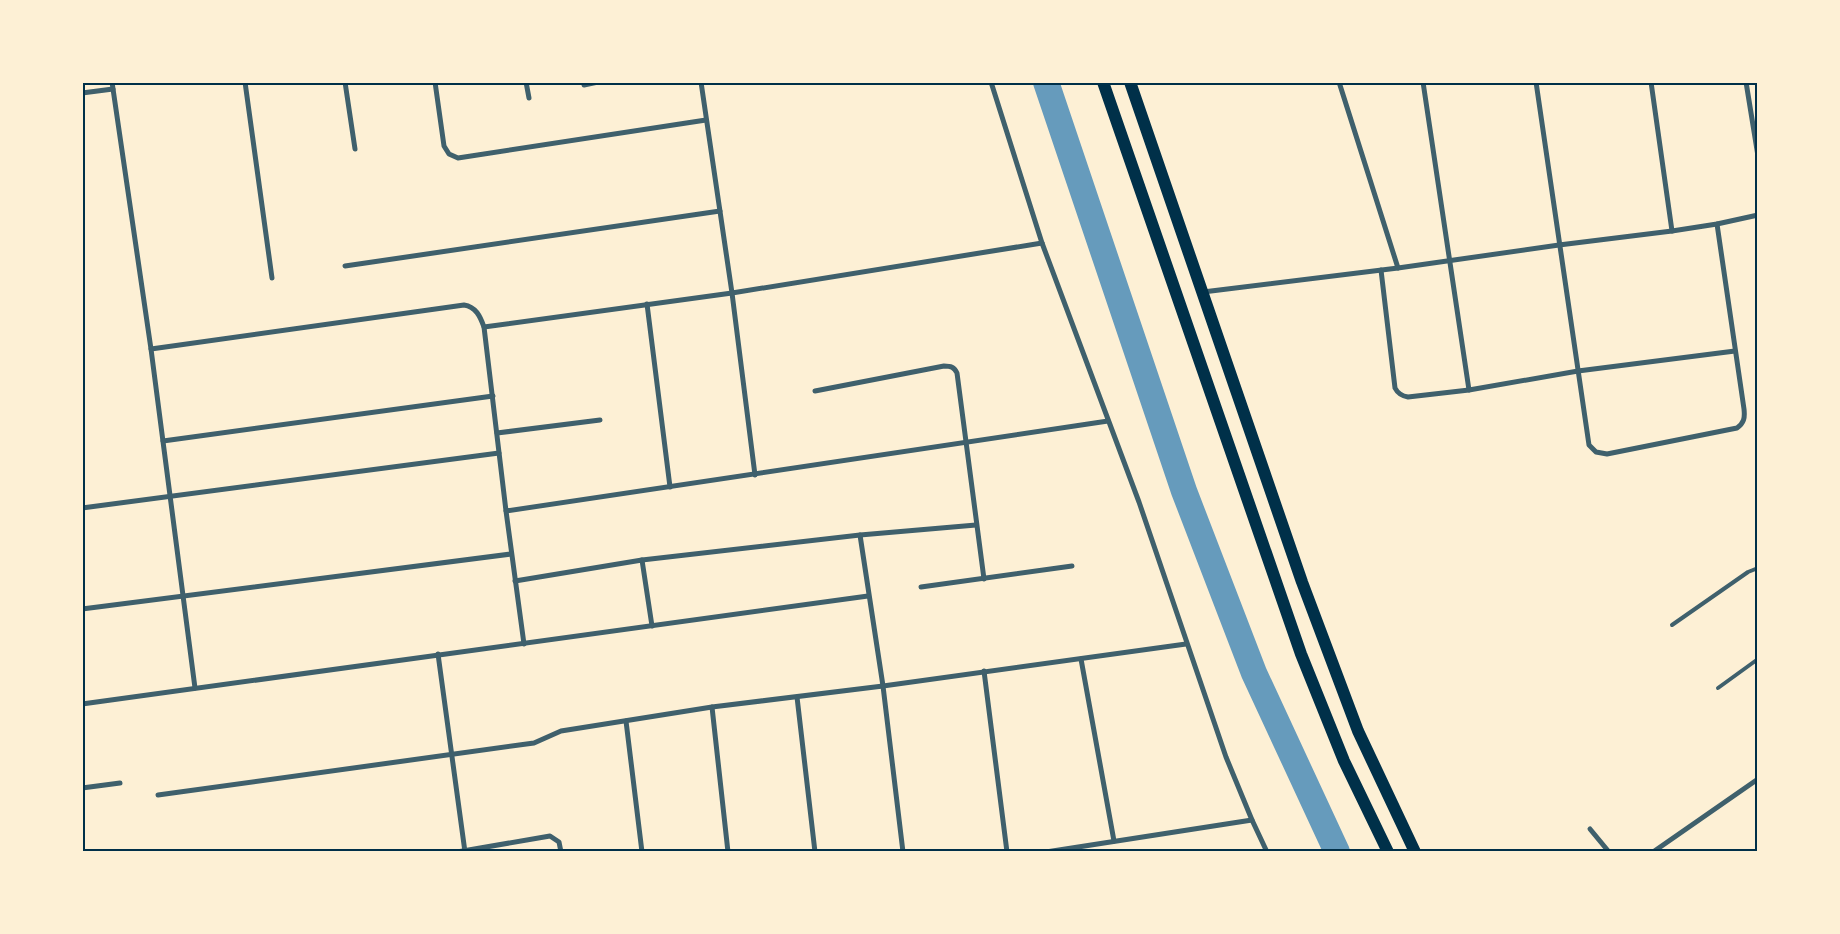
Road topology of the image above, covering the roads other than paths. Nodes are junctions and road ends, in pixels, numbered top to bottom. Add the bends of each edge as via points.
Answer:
1 (246, 82) edge
2 (345, 82) edge
3 (435, 82) edge
4 (526, 82) edge
5 (598, 82) edge
6 (701, 82) edge
7 (991, 82) edge
8 (1103, 82) edge
9 (1130, 82) edge
10 (1339, 82) edge
11 (1423, 82) edge
12 (1536, 82) edge
13 (1651, 82) edge
14 (1746, 82) edge
15 (584, 85) dead end
16 (113, 86) edge
17 (82, 93) edge
18 (529, 98) dead end
19 (706, 120) junction
20 (355, 149) dead end
21 (1758, 156) edge
22 (720, 211) junction
23 (1758, 215) edge
24 (1717, 224) junction
25 (1672, 231) junction
26 (1042, 243) junction
27 (1559, 245) junction
28 (1450, 260) junction
29 (345, 266) dead end
30 (1398, 268) junction
31 (1381, 270) junction
32 (272, 278) dead end
33 (1202, 292) junction
34 (732, 293) junction
35 (647, 304) junction
36 (484, 327) junction
37 (151, 349) junction
38 (1735, 351) junction
39 (1578, 371) junction
40 (1469, 390) junction
41 (815, 391) dead end
42 (493, 396) junction
43 (600, 420) dead end
44 (1108, 421) junction
45 (497, 433) junction
46 (163, 441) junction
47 (966, 443) junction
48 (499, 453) junction
49 (755, 475) junction
50 (670, 487) junction
51 (170, 495) junction
52 (82, 508) edge
53 (506, 511) junction
54 (976, 525) junction
55 (860, 536) junction
56 (511, 554) junction
57 (642, 560) junction
58 (1072, 566) dead end
59 (1758, 568) edge
60 (984, 579) junction
61 (516, 581) junction
62 (921, 587) dead end
63 (184, 595) junction
64 (868, 596) junction
65 (82, 608) edge
66 (1672, 624) dead end
67 (652, 626) junction
68 (524, 644) junction
69 (1186, 644) junction
70 (438, 654) junction
71 (1081, 659) junction
72 (1758, 659) edge
73 (984, 671) junction
74 (882, 686) junction
75 (194, 688) junction
76 (1718, 688) dead end
77 (797, 697) junction
78 (82, 704) edge
79 (712, 707) junction
80 (626, 721) junction
81 (451, 754) junction
82 (1758, 779) edge
83 (120, 783) dead end
84 (82, 788) edge
85 (158, 795) dead end
86 (1252, 820) junction
87 (1590, 829) dead end
88 (1114, 841) junction
89 (464, 851) edge
90 (458, 852) edge
91 (561, 852) edge
92 (642, 852) edge
93 (728, 852) edge
94 (815, 852) edge
95 (903, 852) edge
96 (1007, 852) edge
97 (1046, 852) edge
98 (1267, 852) edge
99 (1388, 852) edge
100 (1415, 852) edge
101 (1609, 852) edge
102 (1653, 852) edge

1 - 32 street
2 - 20 street
3 - 19 street via 444,146 449,154 458,158
4 - 18 street
5 - 15 street
6 - 19 street
7 - 26 street
8 - 99 highway via 1301,654 1344,761
9 - 33 highway
10 - 30 street
11 - 28 street
12 - 27 street
13 - 25 street
14 - 21 street
16 - 17 street
16 - 37 street
19 - 22 street
22 - 29 street
22 - 34 street
23 - 24 street
24 - 25 street
24 - 38 street
25 - 27 street
26 - 34 street
26 - 44 street
27 - 28 street
27 - 39 street
28 - 30 street
28 - 40 street
30 - 31 street
31 - 33 street
31 - 40 street via 1397,393 1408,397
33 - 100 highway via 1302,582 1358,731
34 - 35 street
34 - 49 street
35 - 36 street
35 - 50 street
36 - 37 street via 474,309 464,305
36 - 42 street
37 - 46 street
38 - 39 street
38 - 39 street via 1744,415 1741,425 1607,454 1596,452 1589,445
39 - 40 street
41 - 47 street via 952,367 957,373
42 - 45 street
42 - 46 street
43 - 45 street
44 - 47 street
44 - 69 street via 1139,502
45 - 48 street
46 - 51 street
47 - 49 street
47 - 54 street
48 - 51 street
48 - 53 street
49 - 50 street
50 - 53 street
51 - 52 street
51 - 63 street
53 - 56 street
54 - 55 street
54 - 60 street
55 - 57 street
55 - 64 street
56 - 61 street
56 - 63 street
57 - 61 street
57 - 67 street
58 - 60 street
59 - 66 lane
60 - 62 street
61 - 68 street
63 - 65 street
63 - 75 street
64 - 67 street
64 - 74 street
67 - 68 street
68 - 70 street
69 - 71 street
69 - 86 street via 1226,758
70 - 75 street
70 - 81 street
71 - 73 street
71 - 88 street
72 - 76 lane
73 - 74 street
73 - 96 street
74 - 77 street
74 - 95 street
75 - 78 street
77 - 79 street
77 - 94 street
79 - 80 street
79 - 93 street
80 - 81 street via 561,730 534,743
80 - 92 street
81 - 85 street
81 - 89 street
82 - 102 street
83 - 84 street
86 - 88 street
86 - 98 street
87 - 101 street
88 - 97 street
89 - 90 street
89 - 91 street via 550,836 559,842

